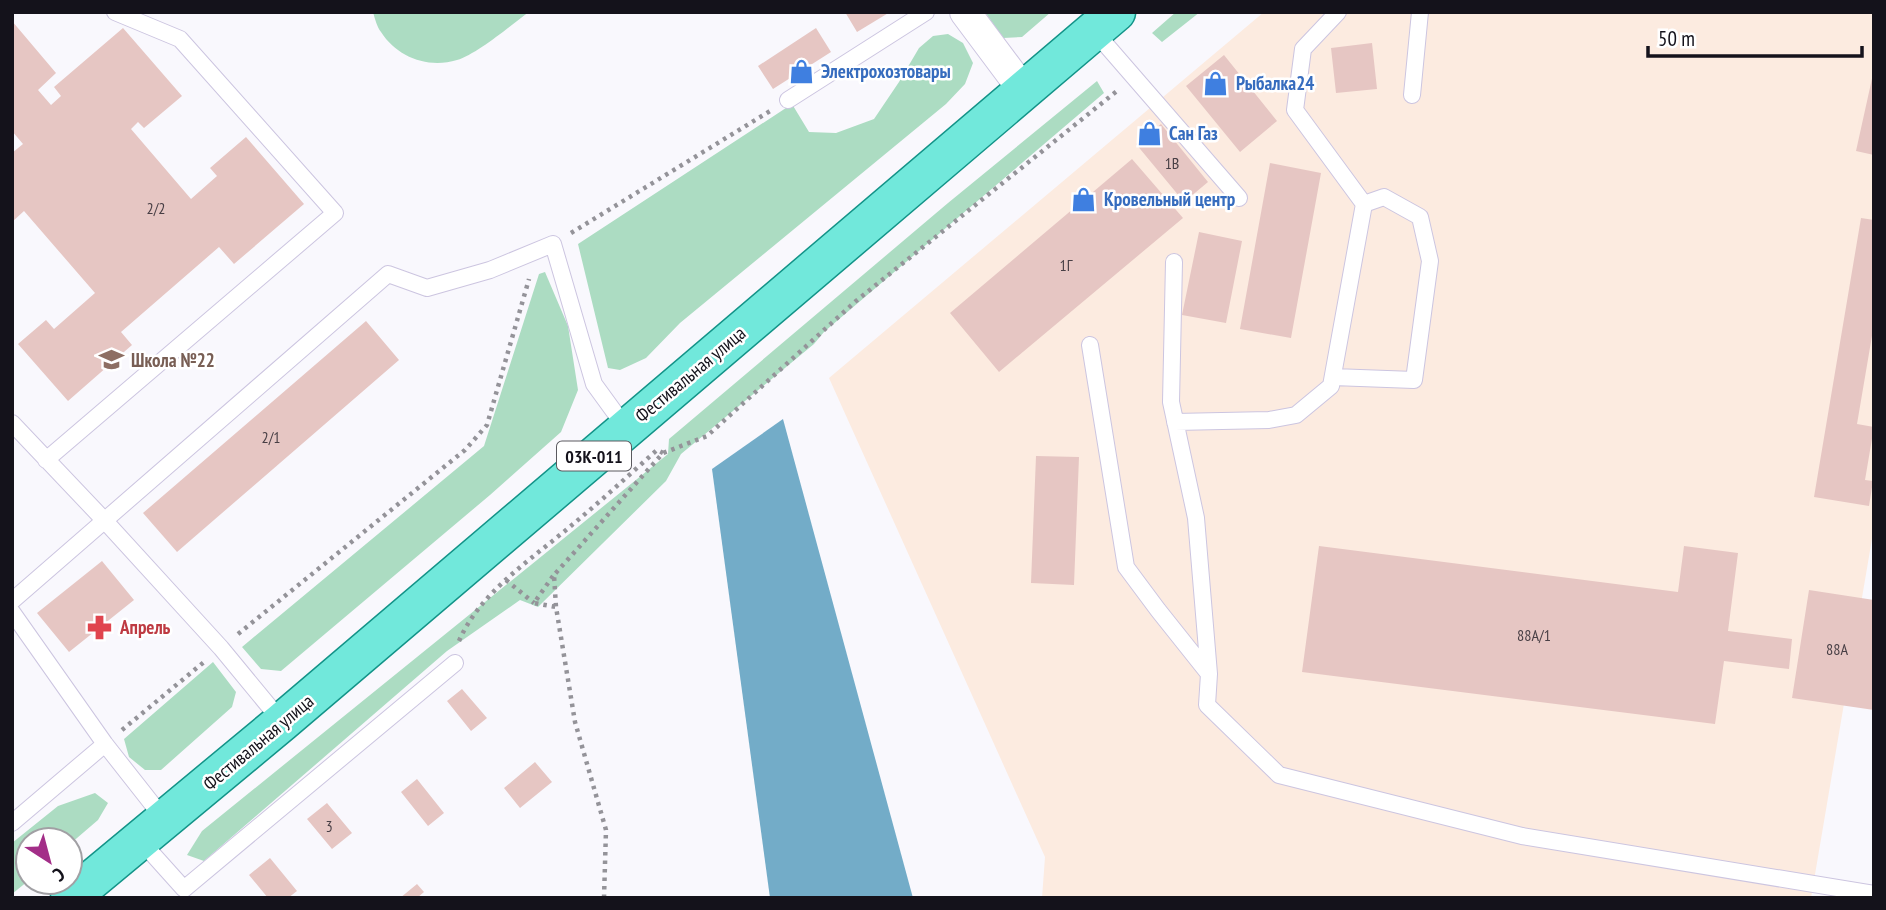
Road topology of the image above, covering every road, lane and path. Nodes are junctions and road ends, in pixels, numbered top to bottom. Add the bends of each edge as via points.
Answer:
1 (114, 12) edge
2 (926, 12) edge
3 (965, 12) edge
4 (1338, 12) edge
5 (1420, 12) edge
6 (1105, 22) edge
7 (1134, 77) junction
8 (1024, 91) junction
9 (1412, 95) dead end
10 (788, 100) joint
11 (1239, 198) dead end
12 (1364, 204) junction
13 (553, 244) junction
14 (1174, 262) dead end
15 (1090, 345) dead end
16 (1333, 376) junction
17 (1175, 422) junction
18 (12, 424) edge
19 (626, 428) junction
20 (46, 460) junction
21 (105, 521) junction
22 (554, 576) junction
23 (506, 580) dead end
24 (12, 601) edge
25 (534, 603) junction
26 (556, 607) junction
27 (12, 612) edge
28 (221, 648) junction
29 (456, 663) dead end
30 (1209, 674) junction
31 (282, 722) junction
32 (105, 744) junction
33 (12, 822) edge
34 (152, 830) junction
35 (179, 894) edge
36 (1874, 894) edge
37 (70, 898) edge
38 (604, 898) edge

1 - 20 lane via 180,38 335,213
2 - 10 lane
3 - 8 street
4 - 12 lane via 1303,48 1295,110
5 - 9 lane
6 - 7 lane
6 - 8 main road, Фестивальная улица / 03К-011
7 - 11 lane
7 - 22 path via 856,301 707,436 663,453
8 - 19 main road, Фестивальная улица / 03К-011
10 - 13 path
12 - 16 lane
12 - 16 lane via 1384,197 1420,217 1430,261 1413,380
13 - 19 lane via 594,384
13 - 21 lane via 490,270 427,288 388,274
13 - 28 path via 533,266 486,425 465,450
14 - 17 lane via 1171,402
15 - 30 lane via 1126,567
16 - 17 lane via 1331,386 1296,415
17 - 30 lane via 1196,518
18 - 20 lane
19 - 31 main road, Фестивальная улица / 03К-011
20 - 21 lane
21 - 24 lane
21 - 28 lane
22 - 25 path
22 - 26 path
23 - 25 path
25 - 26 path
26 - 38 path via 575,722 606,830
27 - 32 lane
28 - 31 lane
28 - 32 path
29 - 35 lane
30 - 36 lane via 1207,705 1279,775 1522,836
31 - 34 main road, Фестивальная улица / 03К-011
32 - 33 lane
32 - 34 lane
34 - 35 lane
34 - 37 main road, Фестивальная улица / 03К-011

